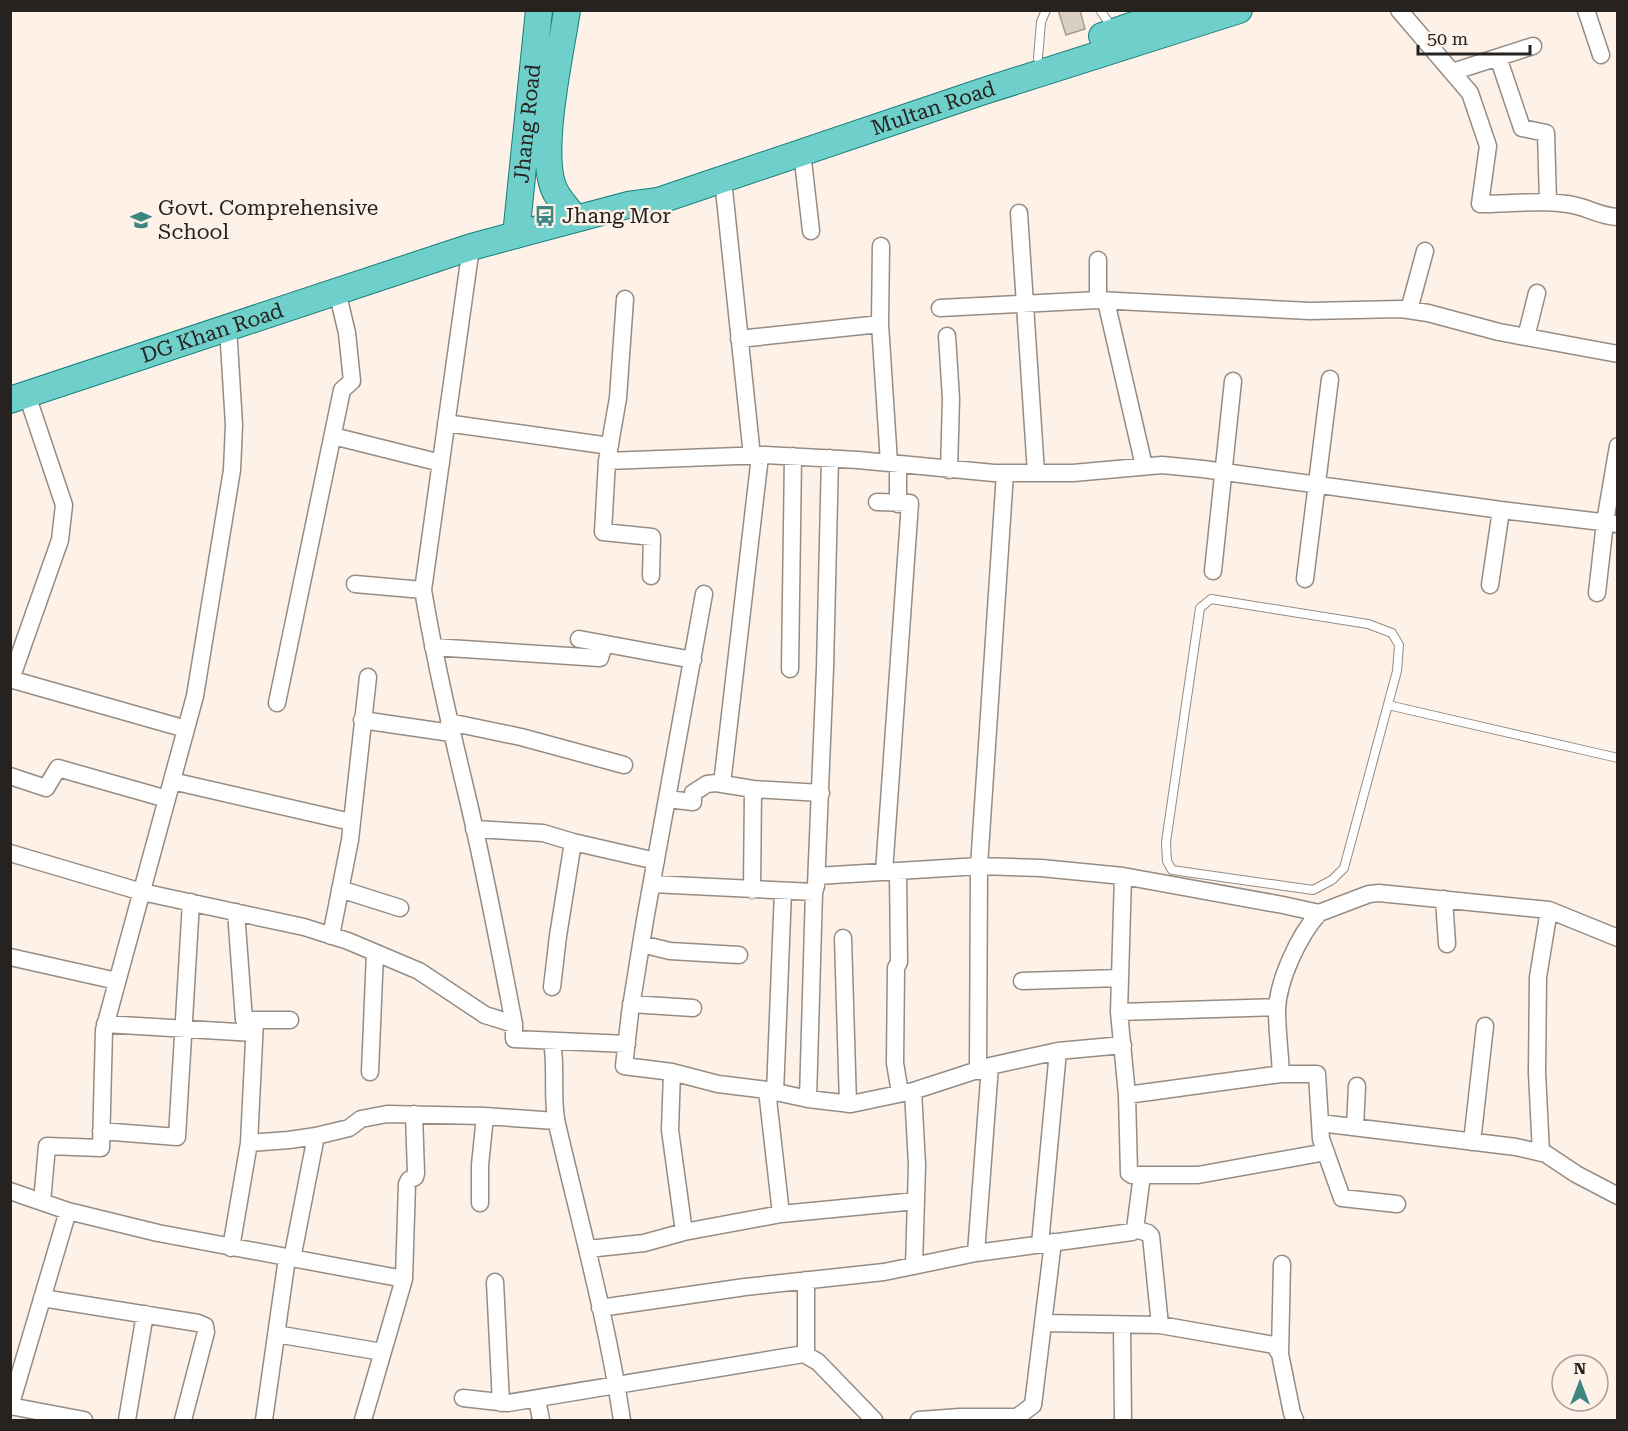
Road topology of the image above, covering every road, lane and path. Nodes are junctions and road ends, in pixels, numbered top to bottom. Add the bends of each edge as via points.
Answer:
1 (539, 10) edge
2 (567, 10) edge
3 (1046, 10) edge
4 (1100, 10) edge
5 (1177, 10) edge
6 (1239, 10) edge
7 (1399, 10) edge
8 (1586, 10) edge
9 (1115, 32) junction
10 (1533, 46) dead end
11 (1601, 55) dead end
12 (1498, 57) junction
13 (1038, 58) junction
14 (1452, 72) junction
15 (802, 152) junction
16 (723, 180) junction
17 (1548, 202) junction
18 (628, 205) junction
19 (1019, 213) dead end
20 (1617, 217) edge
21 (575, 218) junction
22 (811, 231) dead end
23 (516, 235) junction
24 (882, 246) dead end
25 (471, 247) junction
26 (1425, 251) dead end
27 (1098, 260) dead end
28 (414, 266) joint
29 (337, 291) junction
30 (1537, 293) dead end
31 (625, 299) dead end
32 (1102, 301) junction
33 (1025, 304) junction
34 (940, 308) dead end
35 (1409, 309) junction
36 (880, 324) junction
37 (228, 327) junction
38 (947, 336) dead end
39 (1526, 337) junction
40 (739, 339) junction
41 (1617, 354) edge
42 (1330, 379) dead end
43 (1233, 381) dead end
44 (19, 398) edge
45 (446, 423) junction
46 (333, 436) junction
47 (1617, 446) edge
48 (608, 454) junction
49 (756, 456) junction
50 (793, 456) junction
51 (830, 458) junction
52 (441, 463) junction
53 (893, 464) junction
54 (1144, 466) junction
55 (949, 470) junction
56 (1224, 471) junction
57 (1005, 473) junction
58 (1036, 473) junction
59 (1316, 484) junction
60 (877, 502) dead end
61 (898, 504) junction
62 (1501, 510) junction
63 (1611, 523) edge
64 (1213, 571) dead end
65 (651, 576) dead end
66 (1305, 579) dead end
67 (355, 584) dead end
68 (1490, 585) dead end
69 (423, 590) junction
70 (1597, 593) dead end
71 (704, 594) dead end
72 (579, 639) dead end
73 (604, 644) junction
74 (433, 647) junction
75 (693, 660) junction
76 (790, 669) dead end
77 (368, 677) dead end
78 (11, 679) edge
79 (277, 703) dead end
80 (1388, 705) junction
81 (363, 720) junction
82 (450, 728) junction
83 (186, 729) junction
84 (1617, 758) edge
85 (624, 765) dead end
86 (10, 776) edge
87 (172, 781) junction
88 (722, 783) junction
89 (753, 789) junction
90 (821, 794) junction
91 (167, 799) junction
92 (667, 799) junction
93 (351, 822) junction
94 (474, 829) junction
95 (573, 842) junction
96 (10, 853) edge
97 (656, 861) junction
98 (979, 866) junction
99 (891, 872) junction
100 (1123, 876) junction
101 (652, 884) junction
102 (815, 884) junction
103 (340, 889) junction
104 (752, 890) junction
105 (783, 891) junction
106 (142, 892) junction
107 (1444, 899) junction
108 (191, 903) junction
109 (400, 908) dead end
110 (1549, 910) junction
111 (236, 912) junction
112 (1319, 914) junction
113 (331, 936) junction
114 (843, 938) dead end
115 (1617, 938) edge
116 (641, 944) junction
117 (1448, 944) dead end
118 (375, 952) junction
119 (740, 955) dead end
120 (10, 957) edge
121 (1120, 978) junction
122 (117, 981) junction
123 (1022, 981) dead end
124 (552, 987) dead end
125 (631, 1004) junction
126 (1277, 1007) junction
127 (693, 1008) dead end
128 (1119, 1012) junction
129 (290, 1020) dead end
130 (105, 1024) junction
131 (514, 1024) junction
132 (1485, 1026) dead end
133 (255, 1027) junction
134 (183, 1029) junction
135 (552, 1042) junction
136 (627, 1044) junction
137 (1123, 1045) junction
138 (1058, 1051) junction
139 (984, 1069) junction
140 (370, 1072) dead end
141 (672, 1072) junction
142 (1281, 1074) junction
143 (1357, 1086) dead end
144 (771, 1092) junction
145 (907, 1092) junction
146 (1127, 1095) junction
147 (808, 1099) junction
148 (848, 1104) junction
149 (414, 1114) junction
150 (485, 1116) junction
151 (556, 1121) junction
152 (1320, 1123) junction
153 (1355, 1127) junction
154 (101, 1131) junction
155 (316, 1136) junction
156 (1472, 1142) junction
157 (249, 1143) junction
158 (1326, 1152) junction
159 (1541, 1153) junction
160 (1142, 1175) junction
161 (10, 1191) edge
162 (1617, 1196) edge
163 (916, 1201) junction
164 (42, 1202) junction
165 (480, 1203) dead end
166 (1397, 1204) dead end
167 (68, 1211) junction
168 (781, 1214) junction
169 (1135, 1229) junction
170 (684, 1232) junction
171 (1046, 1243) junction
172 (231, 1248) junction
173 (588, 1249) junction
174 (976, 1253) junction
175 (289, 1259) junction
176 (1282, 1264) dead end
177 (914, 1266) junction
178 (404, 1279) junction
179 (806, 1280) junction
180 (495, 1282) dead end
181 (42, 1298) junction
182 (600, 1308) junction
183 (145, 1314) junction
184 (1044, 1323) junction
185 (1122, 1325) junction
186 (1160, 1325) junction
187 (276, 1334) junction
188 (382, 1352) junction
189 (804, 1354) junction
190 (1280, 1354) junction
191 (616, 1385) junction
192 (462, 1398) dead end
193 (537, 1399) junction
194 (501, 1403) junction
195 (11, 1407) edge
196 (1017, 1419) edge
197 (84, 1420) edge
198 (127, 1420) edge
199 (183, 1420) edge
200 (264, 1420) edge
201 (363, 1420) edge
202 (541, 1420) edge
203 (622, 1420) edge
204 (874, 1420) edge
205 (919, 1420) edge
206 (1123, 1420) edge
207 (1295, 1420) edge

1 - 23 main road, Jhang Road
2 - 21 main road, Jhang Road via 547,163 555,192
3 - 13 lane
4 - 9 lane
5 - 9 main road, Multan Road
6 - 15 main road, Multan Road
7 - 14 street
8 - 11 street
9 - 13 main road, Multan Road
10 - 12 street
12 - 14 street
12 - 17 street via 1522,128 1546,133
13 - 18 main road, Multan Road via 655,187
14 - 17 street via 1470,93 1488,146 1479,204
15 - 16 main road, Multan Road
15 - 22 street
16 - 18 main road, Multan Road via 658,201
16 - 40 street
17 - 20 street
18 - 21 main road, Multan Road
19 - 33 street
21 - 23 main road, Multan Road
23 - 25 main road, Multan Road
24 - 36 street
25 - 28 main road, Multan Road
25 - 45 street
26 - 35 street
27 - 32 street
28 - 29 main road, DG Khan Road
29 - 37 main road, DG Khan Road
29 - 46 street via 352,381 342,390
30 - 39 street
31 - 48 street via 618,398
32 - 33 street
32 - 35 street via 1310,310
32 - 54 street
33 - 34 street
33 - 58 street
35 - 39 street
36 - 40 street
36 - 53 street
37 - 44 main road, DG Khan Road
37 - 83 street via 234,425 232,470 195,696
38 - 55 street via 951,399
39 - 41 street
40 - 49 street
42 - 59 street
43 - 56 street
44 - 78 street via 64,505 60,540
45 - 48 street
45 - 52 street
46 - 52 street
46 - 79 street
47 - 63 street
48 - 49 street
48 - 65 street via 603,532 652,537
49 - 50 street
49 - 88 street
50 - 51 street
50 - 76 street
51 - 53 street
51 - 90 street
52 - 69 street
53 - 55 street
53 - 61 street
54 - 56 street
54 - 58 street
55 - 57 street
56 - 59 street
56 - 64 street
57 - 58 street
57 - 98 street
59 - 62 street
59 - 66 street
60 - 61 street
61 - 99 street via 910,503
62 - 63 street
62 - 68 street
63 - 70 street
67 - 69 street
69 - 74 street
71 - 75 street
72 - 73 street
73 - 74 street via 600,658
73 - 75 street
74 - 82 street
75 - 92 street
77 - 81 street
78 - 83 street
80 - 80 lane via 1399,645 1392,633 1350,620 1211,599 1200,608 1166,842 1167,861 1173,870 1313,890 1332,880 1344,868
80 - 84 lane
81 - 82 street
81 - 93 street
82 - 85 street via 521,737
82 - 94 street
83 - 87 street
86 - 91 street via 46,788 58,768
87 - 91 street
87 - 93 street
88 - 89 street
88 - 92 street via 707,784 693,794 693,802
89 - 90 street
89 - 104 street
90 - 102 street
91 - 106 street
92 - 97 street
93 - 103 street
94 - 95 street via 543,833
94 - 131 street
95 - 97 street
95 - 124 street
96 - 106 street
97 - 101 street
98 - 99 street
98 - 100 street
98 - 139 street
99 - 102 street
99 - 145 street via 899,962 895,1063
100 - 112 street
100 - 121 street
101 - 104 street
101 - 116 street
102 - 105 street
102 - 147 street
103 - 109 street
103 - 113 street
104 - 105 street
105 - 144 street
106 - 108 street
106 - 122 street
107 - 110 street
107 - 112 street via 1369,894
107 - 117 street
108 - 111 street
108 - 134 street
110 - 115 street
110 - 159 street via 1538,977
111 - 113 street
111 - 133 street via 244,1020
112 - 126 street via 1286,969
113 - 118 street
114 - 148 street
116 - 119 street via 670,951
116 - 125 street
118 - 131 street via 419,971 485,1015
118 - 140 street
120 - 122 street
121 - 123 street
121 - 128 street
122 - 130 street
125 - 127 street
125 - 136 street
126 - 128 street
126 - 142 street
128 - 137 street
129 - 133 street
130 - 134 street
130 - 154 street
131 - 135 street via 514,1039
132 - 156 street
133 - 134 street
133 - 157 street
134 - 154 street via 177,1137
135 - 136 street
135 - 151 street
136 - 141 street via 624,1066
137 - 138 street
137 - 146 street
138 - 139 street
138 - 171 street
139 - 145 street
139 - 174 street
141 - 144 street
141 - 170 street via 670,1130
142 - 146 street
142 - 152 street via 1317,1074
143 - 153 street
144 - 147 street
144 - 168 street
145 - 148 street
145 - 163 street via 916,1128
146 - 160 street via 1128,1170 1132,1175
147 - 148 street
149 - 150 street
149 - 155 street via 361,1119 349,1128
149 - 178 street via 416,1173 407,1184
150 - 151 street
150 - 165 street
151 - 173 street
152 - 153 street
152 - 158 street
153 - 156 street
154 - 164 street via 101,1148 47,1146
155 - 157 street
155 - 175 street
156 - 159 street
157 - 172 street
158 - 160 street via 1198,1175
158 - 166 street via 1342,1198
159 - 162 street
160 - 169 street
161 - 164 street
163 - 168 street
163 - 177 street
164 - 167 street
167 - 172 street
167 - 181 street
168 - 170 street
169 - 171 street
169 - 186 street via 1151,1236
170 - 173 street via 644,1243
171 - 174 street
171 - 184 street
172 - 175 street
173 - 182 street
174 - 177 street
175 - 178 street
175 - 187 street
176 - 190 street
177 - 179 street
178 - 188 street
179 - 182 street
179 - 189 street
180 - 194 street
181 - 183 street
181 - 195 street
182 - 191 street
183 - 198 street
183 - 199 street via 205,1326
184 - 185 street
184 - 196 street via 1033,1405
185 - 186 street
185 - 206 street
186 - 190 street via 1274,1345
187 - 188 street
187 - 200 street
188 - 201 street
189 - 191 street
189 - 204 street via 819,1362
190 - 207 street
191 - 193 street
191 - 203 street
192 - 194 street
193 - 194 street
193 - 202 street
195 - 197 street
196 - 205 street

